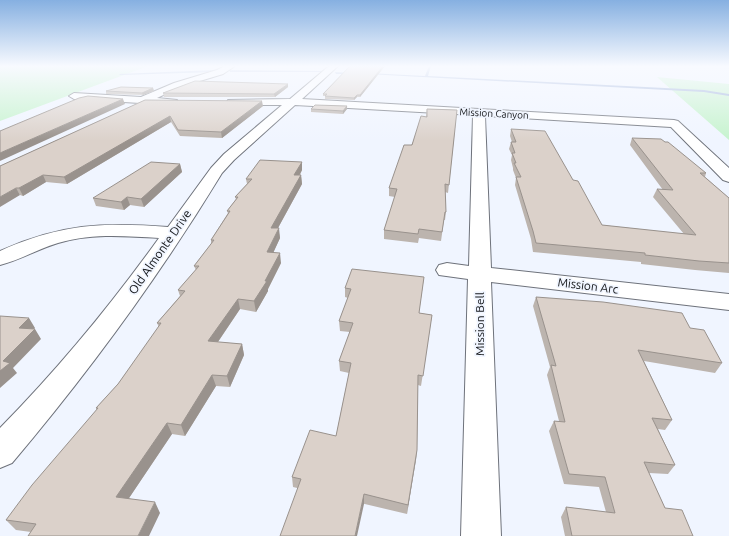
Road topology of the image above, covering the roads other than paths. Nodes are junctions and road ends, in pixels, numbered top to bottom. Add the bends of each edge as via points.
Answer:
1 (163, 91) edge
2 (306, 91) edge
3 (74, 96) dead end
4 (143, 101) junction
5 (186, 102) edge
6 (219, 102) edge
7 (294, 102) junction
8 (122, 111) edge
9 (479, 113) junction
10 (729, 177) edge
11 (173, 234) junction
12 (0, 259) edge
13 (446, 270) dead end
14 (480, 274) junction
15 (729, 302) edge
16 (0, 452) edge
17 (481, 536) edge

1 - 4 street
2 - 7 street, Old Almonte Drive
3 - 4 street
4 - 5 street
4 - 8 street
6 - 7 street, Mission Canyon
7 - 9 street, Mission Canyon
7 - 11 street, Old Almonte Drive via 216,171
9 - 10 street, Mission Canyon via 674,124
9 - 14 street, Mission Bell
11 - 12 street via 121,230 80,232 20,250
11 - 16 street, Old Almonte Drive via 93,344
13 - 14 street, Mission Arc
14 - 15 street, Mission Arc
14 - 17 street, Mission Bell

